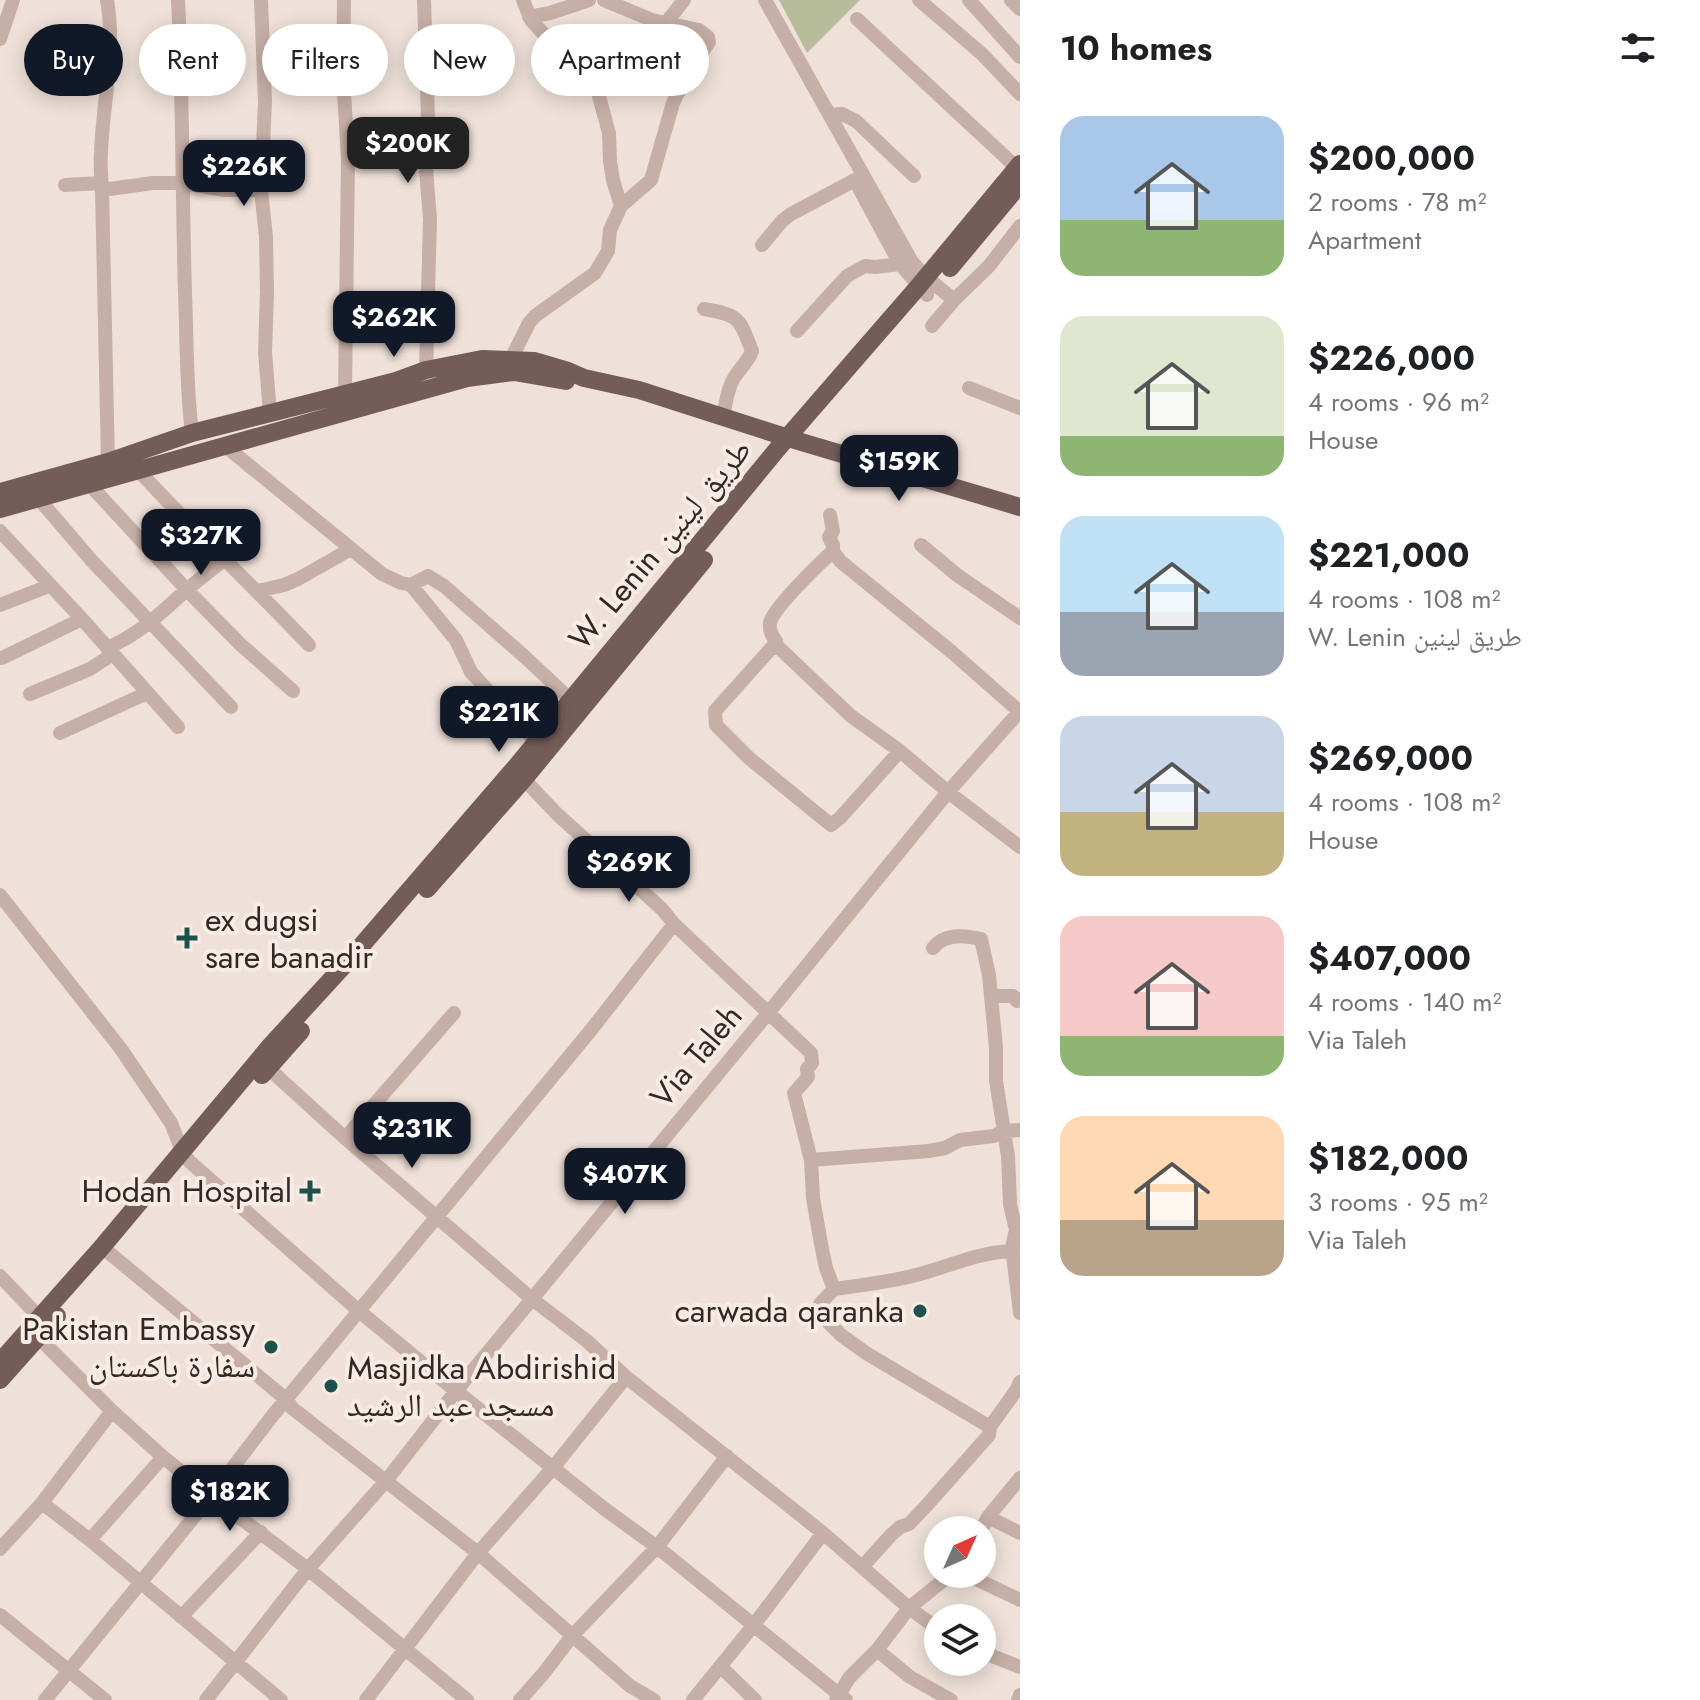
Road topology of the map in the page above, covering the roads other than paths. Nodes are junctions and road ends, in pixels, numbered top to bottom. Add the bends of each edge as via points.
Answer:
1 (13, 0) edge
2 (107, 0) edge
3 (178, 0) edge
4 (261, 0) edge
5 (344, 0) edge
6 (424, 0) edge
7 (523, 0) edge
8 (589, 0) edge
9 (604, 0) edge
10 (684, 0) edge
11 (756, 0) edge
12 (765, 0) edge
13 (919, 0) edge
14 (969, 0) edge
15 (1011, 0) edge
16 (1020, 9) edge
17 (529, 17) junction
18 (857, 19) dead end
19 (666, 23) junction
20 (0, 39) edge
21 (1020, 57) edge
22 (1020, 94) edge
23 (830, 115) junction
24 (1019, 172) edge
25 (914, 176) dead end
26 (855, 180) junction
27 (184, 183) junction
28 (65, 185) dead end
29 (102, 186) junction
30 (261, 190) junction
31 (621, 206) junction
32 (1020, 226) edge
33 (762, 245) dead end
34 (900, 264) junction
35 (927, 286) junction
36 (954, 300) junction
37 (704, 309) dead end
38 (932, 326) dead end
39 (797, 331) dead end
40 (511, 359) junction
41 (426, 370) junction
42 (969, 388) dead end
43 (345, 393) junction
44 (1020, 408) edge
45 (270, 413) junction
46 (723, 416) junction
47 (192, 433) junction
48 (789, 444) junction
49 (224, 445) junction
50 (108, 462) junction
51 (873, 468) junction
52 (139, 471) junction
53 (90, 485) junction
54 (0, 492) edge
55 (38, 498) junction
56 (1020, 507) edge
57 (0, 509) edge
58 (830, 515) dead end
59 (1020, 518) edge
60 (0, 531) edge
61 (921, 545) dead end
62 (16, 548) junction
63 (351, 549) junction
64 (833, 551) junction
65 (701, 553) junction
66 (0, 556) edge
67 (224, 560) junction
68 (411, 585) junction
69 (49, 586) junction
70 (187, 590) junction
71 (258, 591) junction
72 (0, 605) edge
73 (1020, 618) edge
74 (82, 619) junction
75 (151, 623) junction
76 (775, 644) junction
77 (309, 645) dead end
78 (110, 651) junction
79 (2, 658) dead end
80 (293, 691) dead end
81 (147, 693) junction
82 (30, 694) dead end
83 (570, 699) junction
84 (231, 707) dead end
85 (1020, 711) edge
86 (178, 727) dead end
87 (60, 733) dead end
88 (536, 741) junction
89 (900, 751) junction
90 (519, 774) junction
91 (948, 792) junction
92 (1020, 847) edge
93 (0, 895) edge
94 (674, 924) junction
95 (933, 948) dead end
96 (991, 996) junction
97 (1020, 999) edge
98 (769, 1012) junction
99 (454, 1013) dead end
100 (268, 1068) junction
101 (1020, 1130) edge
102 (1003, 1131) junction
103 (345, 1138) junction
104 (185, 1156) junction
105 (811, 1160) junction
106 (438, 1217) junction
107 (1016, 1245) edge
108 (107, 1251) junction
109 (0, 1276) edge
110 (834, 1289) junction
111 (532, 1299) junction
112 (359, 1311) junction
113 (1020, 1313) edge
114 (39, 1327) junction
115 (0, 1362) edge
116 (626, 1377) junction
117 (0, 1380) edge
118 (1020, 1382) edge
119 (456, 1391) junction
120 (287, 1400) junction
121 (112, 1411) junction
122 (990, 1427) junction
123 (727, 1456) junction
124 (163, 1457) junction
125 (552, 1469) junction
126 (1020, 1478) edge
127 (386, 1481) junction
128 (211, 1496) junction
129 (42, 1503) junction
130 (990, 1516) edge
131 (996, 1527) edge
132 (261, 1532) junction
133 (823, 1533) junction
134 (1020, 1533) edge
135 (90, 1540) junction
136 (657, 1547) junction
137 (0, 1549) edge
138 (478, 1553) junction
139 (863, 1566) junction
140 (308, 1569) junction
141 (140, 1582) junction
142 (934, 1588) edge
143 (995, 1588) edge
144 (1020, 1600) edge
145 (909, 1608) junction
146 (0, 1615) edge
147 (181, 1617) junction
148 (924, 1619) edge
149 (753, 1626) junction
150 (572, 1636) junction
151 (405, 1648) junction
152 (877, 1650) junction
153 (996, 1658) edge
154 (235, 1662) junction
155 (721, 1667) junction
156 (1020, 1667) edge
157 (69, 1669) junction
158 (840, 1698) edge
159 (369, 1699) edge
160 (45, 1700) edge
161 (105, 1700) edge
162 (206, 1700) edge
163 (281, 1700) edge
164 (467, 1700) edge
165 (520, 1700) edge
166 (654, 1700) edge
167 (693, 1700) edge
168 (755, 1700) edge
169 (951, 1700) edge

1 - 20 street
2 - 29 street via 111,14
3 - 27 street
4 - 30 street
5 - 43 street
6 - 41 street via 430,219
7 - 17 street
8 - 17 street
9 - 19 street
10 - 19 street
11 - 26 street
12 - 23 street
13 - 22 street
14 - 21 street
15 - 16 street
17 - 31 street via 597,89
18 - 24 street
19 - 31 street via 699,30 709,42 673,103 651,180
23 - 25 street via 856,121
23 - 35 street
24 - 35 main road, W. Lenin طريق لينين
26 - 33 street via 791,214
26 - 34 street
27 - 29 street
27 - 30 street
27 - 47 street
28 - 29 street
29 - 50 street
30 - 45 street
31 - 40 street via 608,251 595,273 535,316
32 - 36 street
34 - 35 street
34 - 39 street via 865,266 847,276
35 - 36 street
35 - 48 main road, W. Lenin طريق لينين
36 - 38 street
37 - 46 street via 740,322 752,351 732,379
40 - 41 main road
40 - 46 main road via 534,361
41 - 43 main road
42 - 44 street
43 - 45 main road
45 - 47 main road
46 - 48 main road
47 - 50 main road
48 - 49 main road via 569,382 514,372 439,385
48 - 51 main road
48 - 65 main road, W. Lenin طريق لينين
49 - 52 main road
49 - 63 street
50 - 54 main road
51 - 56 main road
51 - 59 main road
52 - 53 main road
52 - 67 street
53 - 55 main road
53 - 70 street
55 - 57 main road
55 - 75 street
58 - 64 street
60 - 62 street
61 - 73 street
62 - 66 street
62 - 69 street
63 - 68 street via 382,574
63 - 71 street via 298,579
64 - 76 street via 770,621
64 - 85 street
65 - 83 main road, W. Lenin طريق لينين
65 - 90 main road
67 - 70 street
67 - 71 street
68 - 83 street via 428,576 444,586
68 - 88 street via 456,640 471,672
69 - 72 street
69 - 74 street
70 - 75 street
70 - 80 street
71 - 77 street
74 - 78 street
74 - 79 street
75 - 78 street
75 - 84 street
76 - 89 street via 851,716
76 - 89 street via 715,711 716,725 749,758 831,825
78 - 81 street
78 - 82 street via 90,669
81 - 86 street
81 - 87 street
83 - 88 main road, W. Lenin طريق لينين
85 - 91 street, Via Taleh
88 - 90 main road, W. Lenin طريق لينين
89 - 91 street
90 - 94 street
90 - 100 main road
90 - 104 main road, W. Lenin طريق لينين via 271,1045
91 - 92 street
91 - 98 street, Via Taleh
93 - 104 street via 121,1049 171,1123
94 - 98 street
94 - 106 street
95 - 96 street via 955,935 981,939
96 - 97 street
96 - 102 street
98 - 105 street via 811,1053 808,1077 794,1093
98 - 111 street, Via Taleh
99 - 103 street
100 - 103 street
100 - 104 main road
101 - 102 street
102 - 105 street via 929,1151
102 - 107 street
103 - 106 street
104 - 108 main road
104 - 112 street
105 - 110 street via 813,1198
106 - 111 street
106 - 112 street
107 - 110 street via 923,1274
107 - 113 street
108 - 114 main road
108 - 120 street
109 - 114 street
110 - 122 street via 820,1304 822,1316 841,1335
111 - 116 street
111 - 119 street, Via Taleh
112 - 119 street
112 - 120 street
114 - 115 main road
114 - 117 main road
114 - 121 street
116 - 123 street
116 - 125 street
118 - 122 street
119 - 125 street
119 - 127 street, Via Taleh
120 - 127 street
120 - 128 street
121 - 124 street
121 - 129 street
122 - 139 street via 989,1435 927,1505
123 - 133 street
123 - 136 street
124 - 128 street
124 - 135 street
125 - 136 street
125 - 138 street
126 - 130 street
127 - 138 street
127 - 140 street, Via Taleh
128 - 132 street
128 - 141 street
129 - 135 street
129 - 137 street
131 - 134 street
132 - 140 street
132 - 147 street
133 - 139 street
133 - 149 street
135 - 141 street
136 - 149 street
136 - 150 street
138 - 150 street
138 - 151 street
139 - 145 street
140 - 151 street
140 - 154 street, Via Taleh
141 - 147 street
141 - 157 street
142 - 145 street
143 - 144 street
145 - 148 street
145 - 152 street
146 - 157 street
147 - 154 street
149 - 155 street
149 - 158 street
150 - 165 street
150 - 166 street
151 - 159 street
151 - 164 street
152 - 158 street via 849,1678
152 - 169 street
153 - 156 street
154 - 162 street, Via Taleh
154 - 163 street
155 - 167 street
155 - 168 street
157 - 160 street
157 - 161 street

